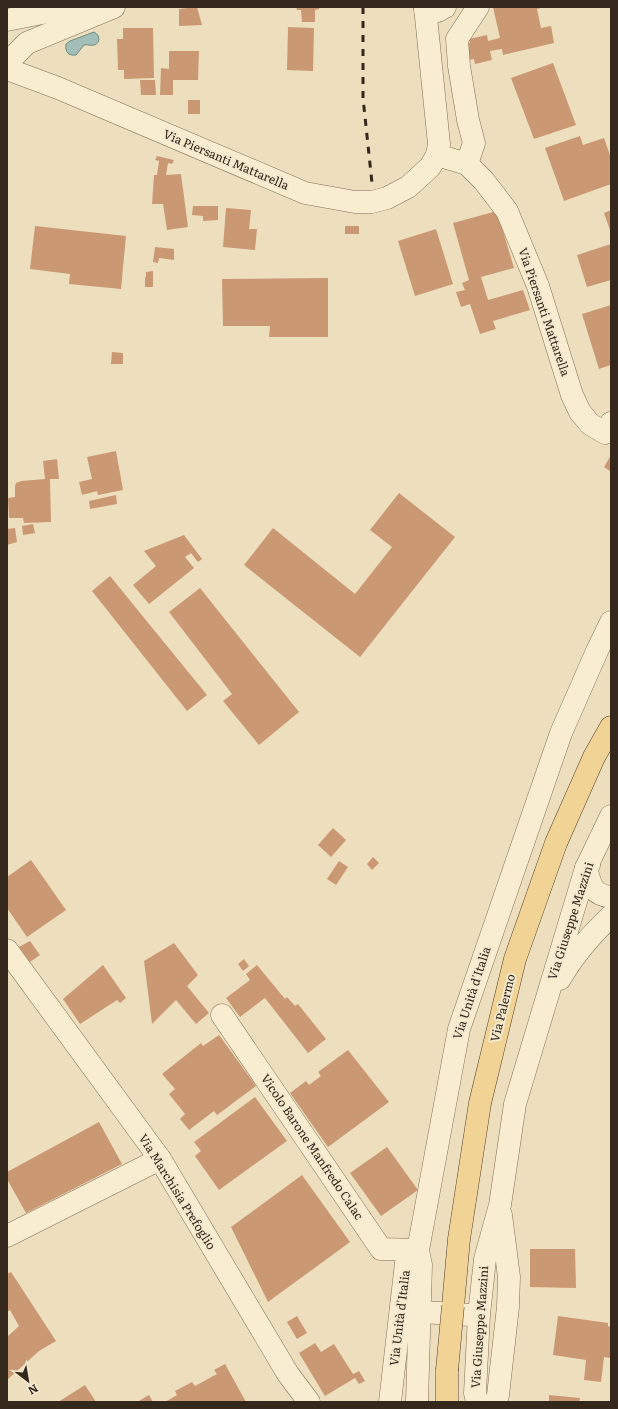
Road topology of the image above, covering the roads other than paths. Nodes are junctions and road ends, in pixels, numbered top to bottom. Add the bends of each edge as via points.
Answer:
1 (72, 7) edge
2 (114, 7) edge
3 (478, 7) edge
4 (432, 8) edge
5 (12, 15) edge
6 (7, 63) edge
7 (7, 69) edge
8 (437, 155) junction
9 (466, 164) junction
10 (611, 423) edge
11 (611, 622) edge
12 (611, 727) edge
13 (611, 816) edge
14 (611, 846) edge
15 (586, 868) junction
16 (611, 897) edge
17 (611, 916) edge
18 (7, 950) edge
19 (544, 1006) junction
20 (222, 1015) dead end
21 (160, 1159) junction
22 (500, 1205) junction
23 (7, 1236) edge
24 (418, 1250) junction
25 (410, 1311) junction
26 (479, 1315) junction
27 (508, 1317) junction
28 (419, 1351) junction
29 (476, 1355) junction
30 (503, 1358) junction
31 (309, 1402) edge
32 (390, 1402) edge
33 (417, 1402) edge
34 (447, 1402) edge
35 (477, 1402) edge
36 (496, 1402) edge

1 - 5 street
2 - 6 street via 27,43
3 - 9 street via 457,39 459,66 474,143
4 - 8 street via 439,144
7 - 8 street, Via Piersanti Mattarella via 305,193 355,202 380,200 408,187 430,167
8 - 9 street, Via Piersanti Mattarella
9 - 10 street, Via Piersanti Mattarella via 507,211 538,286 572,395 580,412 590,424 605,434
11 - 24 street, Via Unità d'Italia via 561,732 459,1030
12 - 34 main road, Via Palermo, bridge via 594,757 556,843 515,959 480,1103 459,1239 447,1370
13 - 15 street, Via Giuseppe Mazzini
14 - 15 street via 603,850
15 - 16 street via 592,887 601,895
15 - 19 street, Via Giuseppe Mazzini
17 - 19 street, Via Giuseppe Mazzini via 571,959
18 - 21 street, Via Marchisia Prefoglio
19 - 22 street, Via Giuseppe Mazzini via 515,1104
20 - 24 street, Vicolo Barone Manfredo Calac via 382,1249
21 - 23 street
21 - 31 street, Via Marchisia Prefoglio via 288,1374
22 - 26 street, Via Giuseppe Mazzini via 485,1259
22 - 27 street, Via Giuseppe Mazzini via 509,1277
24 - 25 street, Via Unità d'Italia via 406,1263
25 - 26 street
25 - 28 street, Via Unità d'Italia
25 - 32 street, Via Unità d'Italia
26 - 27 street
26 - 29 street, Via Giuseppe Mazzini
27 - 30 street, Via Giuseppe Mazzini
28 - 29 street
28 - 33 street, Via Unità d'Italia
29 - 30 street
29 - 35 street, Via Giuseppe Mazzini
30 - 36 street, Via Giuseppe Mazzini

